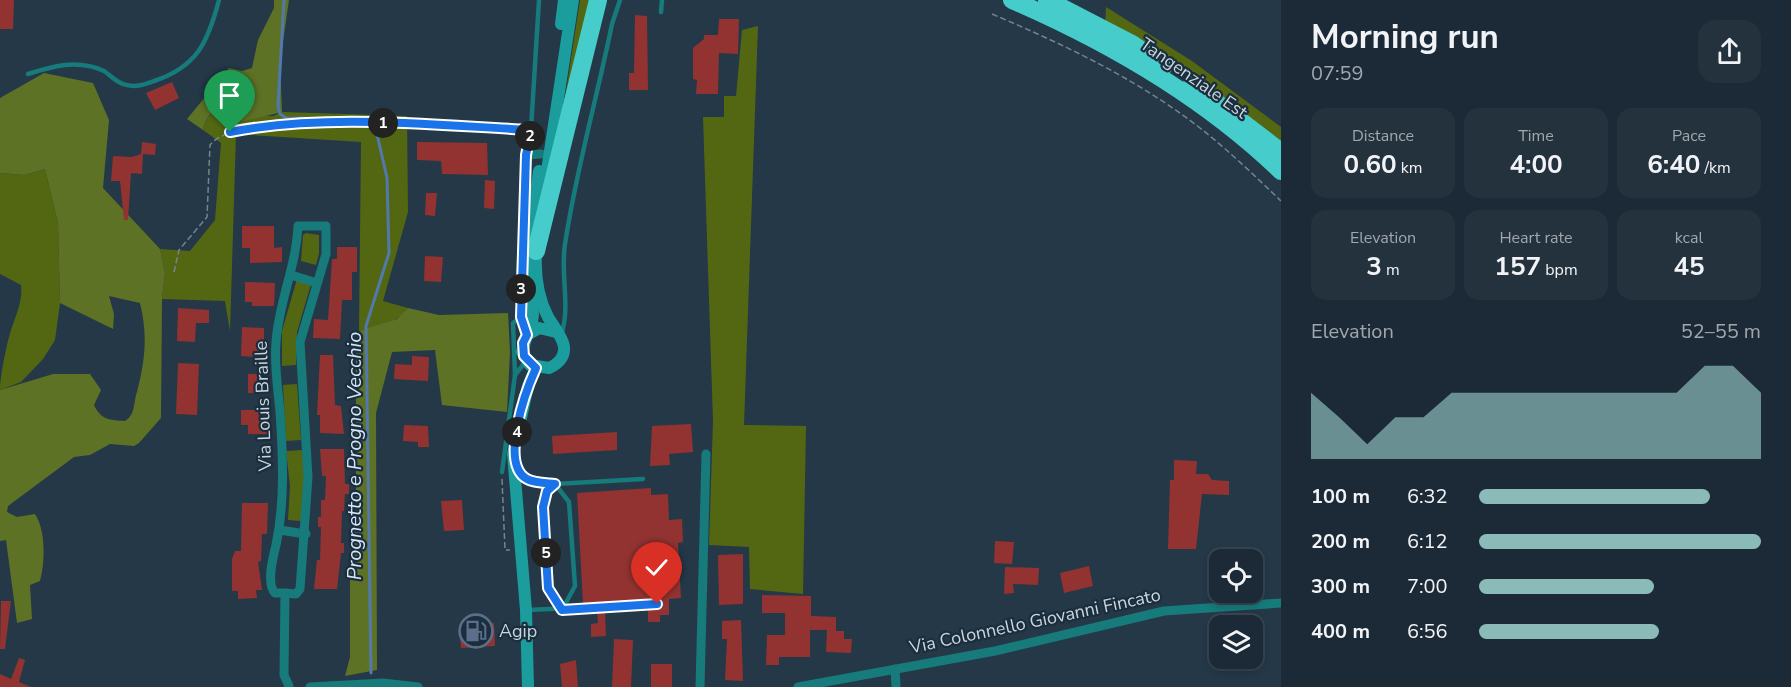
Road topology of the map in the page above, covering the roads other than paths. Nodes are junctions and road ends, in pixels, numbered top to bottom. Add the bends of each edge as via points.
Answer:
1 (219, 0) edge
2 (539, 0) edge
3 (564, 0) edge
4 (573, 0) edge
5 (598, 0) edge
6 (620, 0) edge
7 (662, 0) edge
8 (1011, 0) edge
9 (1047, 0) edge
10 (661, 12) dead end
11 (28, 74) dead end
12 (531, 130) joint
13 (1281, 152) edge
14 (541, 154) junction
15 (526, 155) junction
16 (1281, 171) edge
17 (536, 251) junction
18 (291, 274) junction
19 (317, 283) junction
20 (521, 317) junction
21 (529, 333) junction
22 (558, 334) junction
23 (531, 364) junction
24 (515, 375) junction
25 (513, 454) junction
26 (706, 454) dead end
27 (502, 472) dead end
28 (643, 479) dead end
29 (555, 484) junction
30 (279, 530) junction
31 (306, 534) junction
32 (285, 593) junction
33 (1281, 603) edge
34 (657, 604) dead end
35 (526, 610) junction
36 (562, 610) junction
37 (895, 669) junction
38 (290, 687) edge
39 (310, 687) edge
40 (418, 687) edge
41 (528, 687) edge
42 (700, 687) edge
43 (798, 687) edge
44 (896, 687) edge

1 - 11 lane via 202,49 169,76 140,86 121,84 105,72 87,66 61,64
2 - 12 lane
3 - 14 main road
4 - 17 main road
5 - 17 highway
6 - 22 lane via 570,210 562,260 566,313
7 - 10 lane
8 - 16 highway, Tangenziale Est via 1126,56 1179,89
9 - 13 highway, Tangenziale Est via 1132,44 1220,104
12 - 15 street
14 - 15 street
14 - 21 main road via 528,250 533,314
15 - 20 lane
17 - 22 main road via 535,275 545,312
18 - 19 street
18 - 19 street, Via Louis Braille via 297,254 298,226 326,226 326,254
18 - 30 street, Via Louis Braille via 275,345 284,468
19 - 31 street, Via Louis Braille via 300,342 308,477
20 - 21 lane
20 - 24 lane via 513,323
21 - 22 main road via 543,327
21 - 23 main road via 522,348
22 - 23 main road via 564,350 559,362 549,368
23 - 24 lane
23 - 25 main road
24 - 27 lane
25 - 29 lane via 521,475 528,480
25 - 35 main road
26 - 42 street
28 - 29 lane
29 - 36 lane via 569,502 575,586
29 - 36 lane via 547,491 543,507 548,588
30 - 31 street
30 - 32 street, Via Louis Braille via 272,561 272,588 275,593
31 - 32 street, Via Louis Braille via 300,589 296,594
32 - 38 street via 284,675
33 - 37 street, Via Colonnello Giovanni Fincato via 1164,611 995,651
34 - 36 lane
35 - 36 lane
35 - 41 main road
37 - 43 street, Via Colonnello Giovanni Fincato
37 - 44 street
39 - 40 street via 383,683

